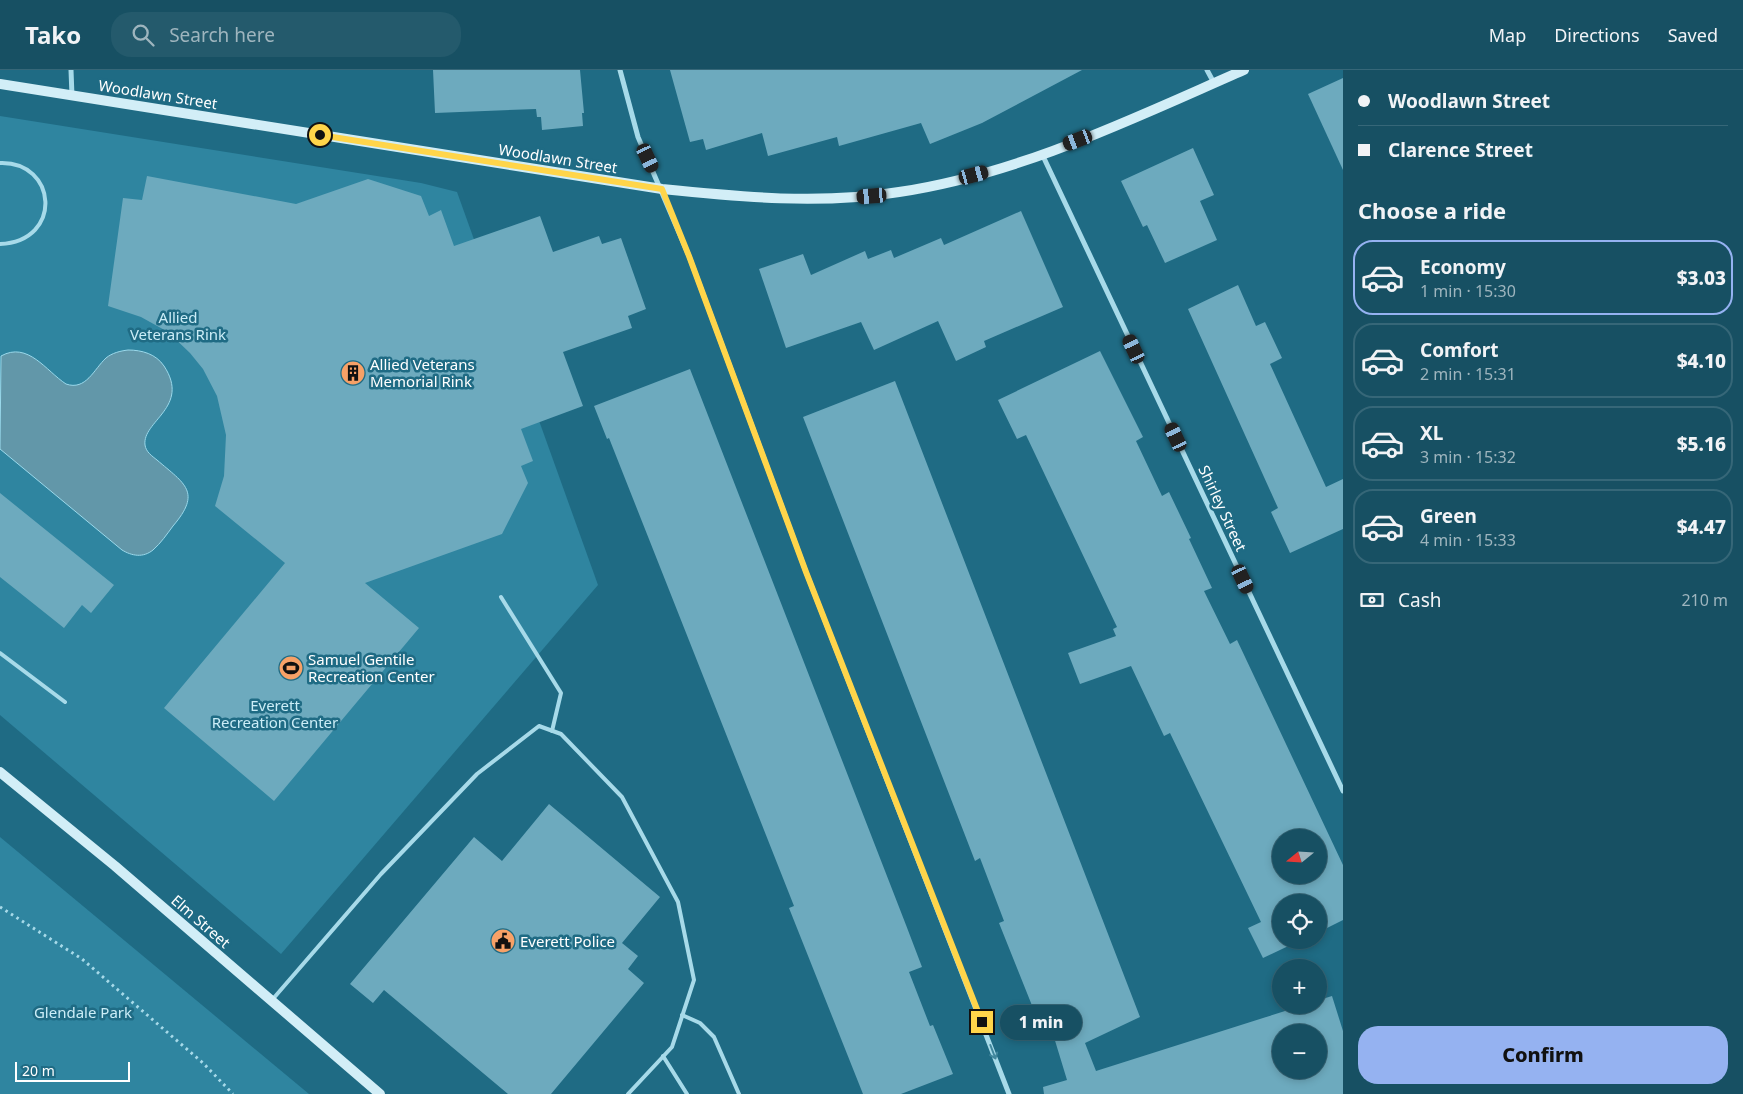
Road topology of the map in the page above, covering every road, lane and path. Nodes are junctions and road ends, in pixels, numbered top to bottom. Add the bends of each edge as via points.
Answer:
1 (70, 70) edge
2 (620, 70) edge
3 (1207, 70) edge
4 (1244, 70) edge
5 (1214, 83) junction
6 (0, 84) edge
7 (72, 96) junction
8 (1042, 154) junction
9 (0, 163) edge
10 (662, 189) junction
11 (0, 244) edge
12 (501, 597) dead end
13 (0, 653) edge
14 (65, 702) dead end
15 (552, 731) junction
16 (0, 772) edge
17 (1343, 791) edge
18 (0, 908) edge
19 (271, 1002) junction
20 (682, 1015) junction
21 (663, 1056) junction
22 (233, 1094) edge
23 (380, 1094) edge
24 (628, 1094) edge
25 (687, 1094) edge
26 (739, 1094) edge
27 (1010, 1094) edge

1 - 7 street
2 - 10 street via 638,137
3 - 5 street
4 - 5 street, Woodlawn Street
5 - 8 street, Woodlawn Street
6 - 7 street, Woodlawn Street
7 - 10 street, Woodlawn Street
8 - 10 street, Woodlawn Street via 940,184 856,197 765,199
8 - 17 street, Shirley Street
9 - 11 lane via 10,162 24,167 35,176 43,188 46,202 44,216 37,229 13,244
10 -> 27 street via 810,581
12 - 15 lane via 561,693
13 - 14 lane
15 - 19 lane via 539,726 477,774 381,874
15 - 20 lane via 561,734 622,797 678,902 694,980
16 - 19 street, Elm Street via 115,866
18 - 22 path via 82,959 203,1063
19 - 23 street, Elm Street
20 - 21 lane via 672,1047
20 - 26 lane via 700,1022 714,1037
21 - 24 lane
21 - 25 lane

